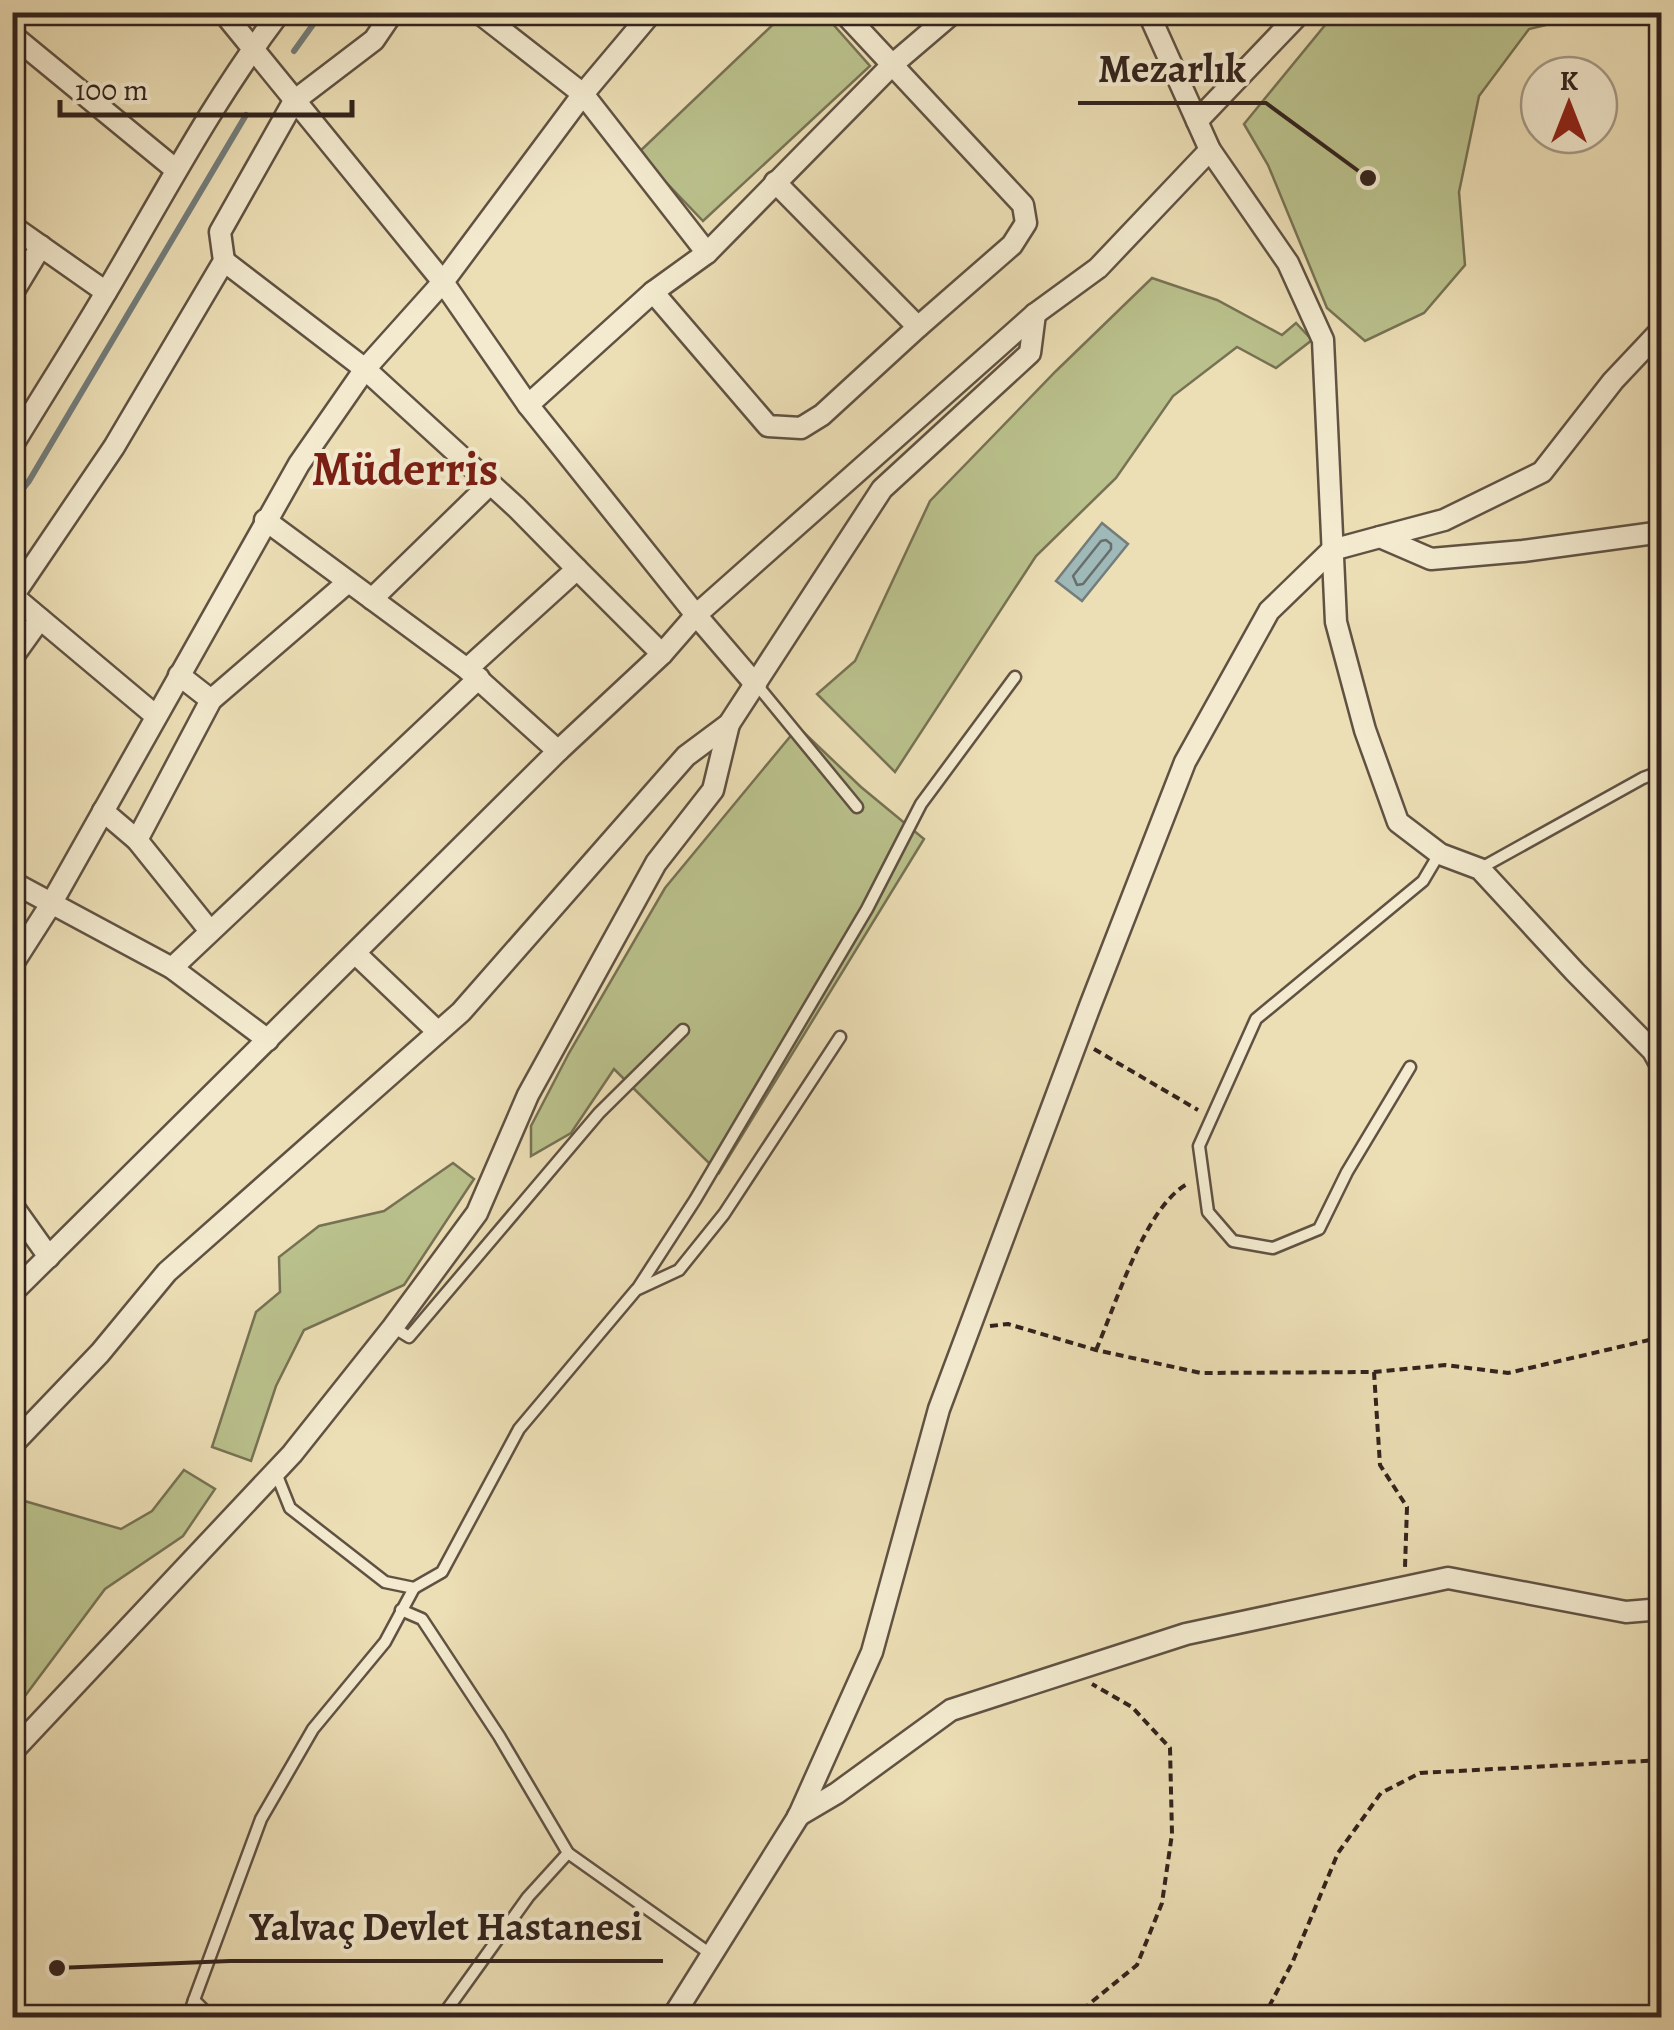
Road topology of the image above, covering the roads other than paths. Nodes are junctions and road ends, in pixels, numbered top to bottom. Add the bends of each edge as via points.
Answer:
1 (223, 12) edge
2 (280, 12) edge
3 (392, 12) edge
4 (478, 12) edge
5 (652, 12) edge
6 (843, 12) edge
7 (954, 12) edge
8 (1148, 12) edge
9 (1301, 12) edge
10 (12, 35) edge
11 (252, 49) junction
12 (892, 65) junction
13 (583, 94) junction
14 (294, 102) junction
15 (1197, 120) junction
16 (1210, 150) junction
17 (174, 169) junction
18 (775, 182) junction
19 (12, 226) edge
20 (40, 246) junction
21 (707, 253) junction
22 (224, 261) junction
23 (443, 282) junction
24 (106, 292) junction
25 (653, 292) junction
26 (12, 294) edge
27 (1035, 314) junction
28 (918, 327) junction
29 (1662, 329) edge
30 (365, 369) junction
31 (528, 405) junction
32 (12, 446) edge
33 (490, 484) junction
34 (265, 520) junction
35 (1662, 532) edge
36 (1380, 537) junction
37 (1332, 550) junction
38 (577, 568) junction
39 (348, 582) junction
40 (372, 599) junction
41 (696, 615) junction
42 (40, 619) junction
43 (662, 654) junction
44 (12, 658) edge
45 (473, 673) junction
46 (179, 675) junction
47 (1015, 677) dead end
48 (756, 685) junction
49 (211, 700) junction
50 (156, 716) junction
51 (730, 724) junction
52 (558, 751) junction
53 (1662, 771) edge
54 (857, 807) dead end
55 (103, 811) junction
56 (137, 840) junction
57 (1440, 854) junction
58 (1480, 869) junction
59 (13, 883) edge
60 (51, 904) junction
61 (210, 931) junction
62 (356, 954) junction
63 (12, 964) edge
64 (172, 968) junction
65 (683, 1030) dead end
66 (438, 1032) junction
67 (840, 1036) dead end
68 (268, 1040) junction
69 (1662, 1067) edge
70 (1410, 1068) dead end
71 (12, 1205) edge
72 (49, 1256) junction
73 (636, 1290) junction
74 (12, 1293) edge
75 (393, 1327) junction
76 (12, 1445) edge
77 (276, 1472) junction
78 (414, 1588) junction
79 (1662, 1609) edge
80 (401, 1610) junction
81 (12, 1752) edge
82 (798, 1816) junction
83 (568, 1853) junction
84 (712, 1956) junction
85 (194, 2000) junction
86 (12, 2010) edge
87 (25, 2018) edge
88 (188, 2018) edge
89 (212, 2018) edge
90 (442, 2018) edge
91 (672, 2018) edge

1 - 11 street
2 - 11 street
3 - 14 street via 374,40
4 - 13 street
5 - 13 street
6 - 12 street
7 - 12 street
8 - 15 street
9 - 15 street
10 - 17 street
11 - 14 street
11 - 17 street
12 - 18 street
12 - 28 street via 1023,205 1026,223 1012,245
13 - 21 street
13 - 23 street
14 - 22 street via 220,232
14 - 23 street
15 - 16 street
16 - 27 street via 1098,268
16 - 37 street via 1288,264 1323,340
17 - 24 street
18 - 21 street
18 - 28 street
19 - 20 street
20 - 24 street
20 - 26 street
21 - 25 street
22 - 30 street
22 - 42 street via 114,447 13,596
23 - 30 street
23 - 31 street
24 - 32 street
25 - 28 street via 768,426 801,428 822,415
25 - 31 street
27 - 41 street
27 - 48 street via 1030,353 882,489
29 - 36 street via 1542,472 1444,520
30 - 33 street
30 - 34 street
31 - 41 street
33 - 38 street
33 - 40 street
34 - 39 street
34 - 46 street
35 - 36 street via 1430,560
36 - 37 street
37 - 57 street via 1336,622 1365,730 1398,822
37 - 82 street via 1269,611 1185,762 939,1408 872,1652
38 - 43 street
38 - 45 street
39 - 40 street
39 - 49 street
40 - 45 street
41 - 43 street
41 - 48 street
42 - 44 street
42 - 50 street
43 - 52 street
45 - 52 street
45 - 61 street
46 - 49 street
46 - 50 street
47 - 73 lane via 921,804 858,926
48 - 51 street
48 - 54 lane
49 - 56 street
50 - 55 street
51 - 66 street via 686,756
51 - 75 street via 712,790 656,863 528,1095 477,1213
52 - 62 street
53 - 58 lane
55 - 56 street
55 - 60 street
56 - 61 street
57 - 58 street
57 - 70 lane via 1423,881 1256,1019 1199,1146 1208,1212 1234,1241 1273,1248 1319,1229
58 - 69 street
59 - 60 street
60 - 63 street
60 - 64 street
61 - 64 street
62 - 66 street
62 - 68 street
64 - 68 street
65 - 75 lane via 599,1114 410,1337
66 - 76 street via 167,1272
67 - 73 lane via 702,1242 679,1270
68 - 72 street
71 - 72 street
72 - 74 street
73 - 78 lane via 519,1429 442,1572
75 - 77 street
77 - 78 lane via 290,1508 385,1582
77 - 81 street
78 - 80 lane
79 - 82 street via 1626,1612 1448,1578 1186,1634 952,1710
80 - 83 lane via 422,1619
80 - 85 lane via 385,1642 313,1729 260,1819
82 - 84 street
83 - 84 lane
83 - 90 lane via 528,1897
84 - 91 street
85 - 88 lane
85 - 89 lane
86 - 87 lane

